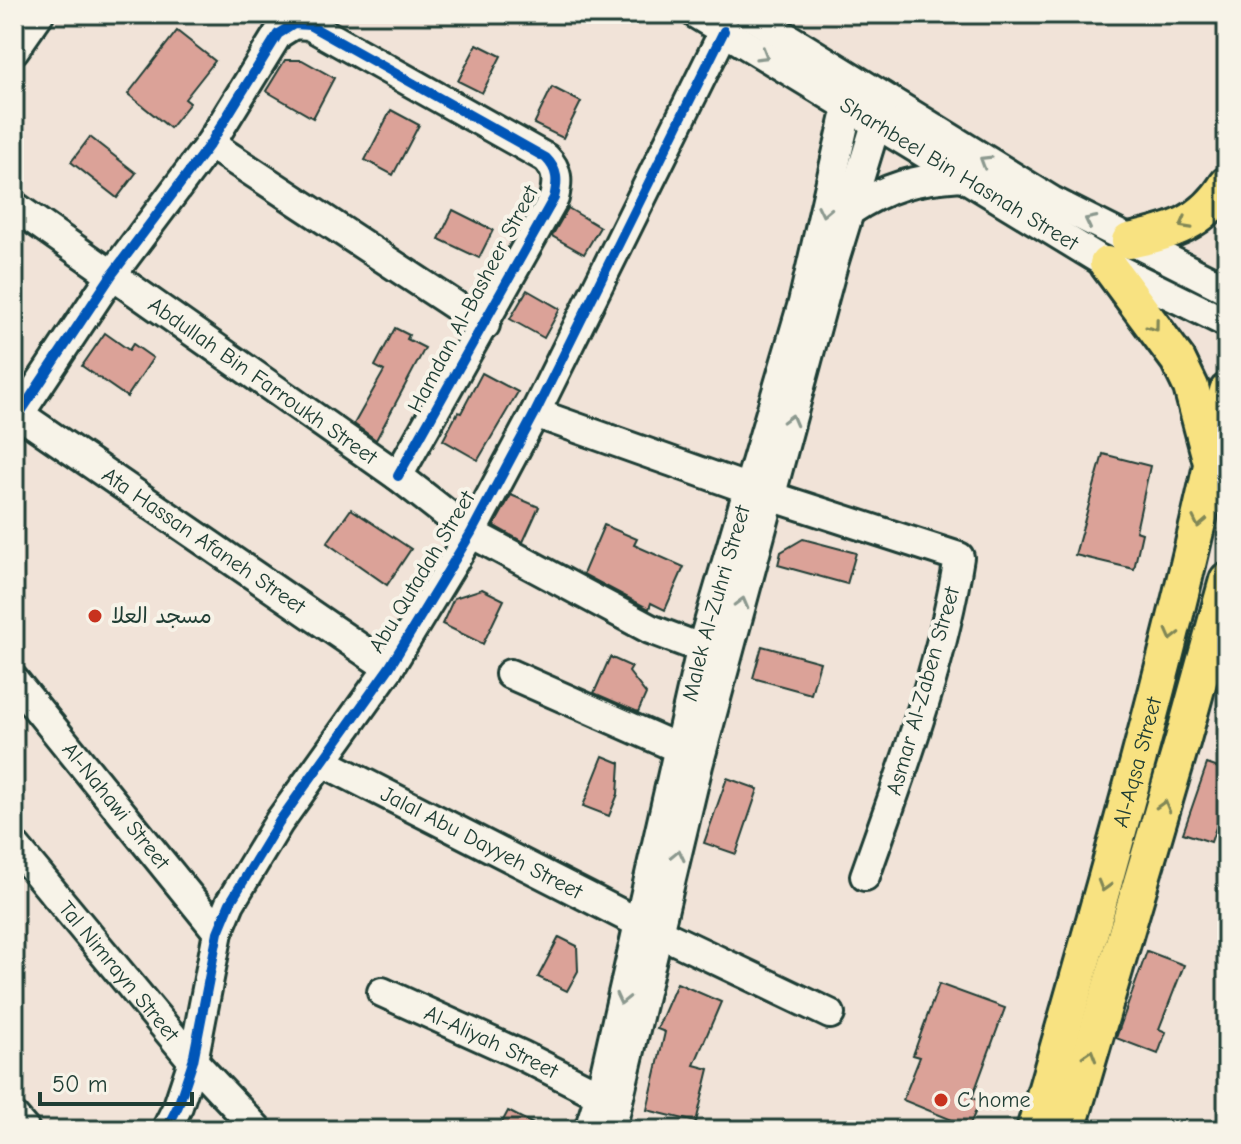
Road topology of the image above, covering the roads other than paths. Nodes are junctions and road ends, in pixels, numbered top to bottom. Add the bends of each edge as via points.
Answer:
1 (39, 14) edge
2 (696, 14) edge
3 (749, 14) edge
4 (724, 31) junction
5 (14, 50) edge
6 (814, 86) junction
7 (853, 95) junction
8 (880, 111) junction
9 (210, 144) junction
10 (837, 154) junction
11 (962, 176) junction
12 (1227, 184) edge
13 (14, 206) edge
14 (848, 212) junction
15 (1118, 252) junction
16 (113, 273) junction
17 (1227, 289) edge
18 (1227, 323) edge
19 (485, 325) junction
20 (1227, 391) edge
21 (535, 413) junction
22 (17, 418) edge
23 (1211, 466) junction
24 (398, 476) junction
25 (760, 492) junction
26 (471, 533) junction
27 (1227, 580) edge
28 (716, 607) junction
29 (650, 629) junction
30 (714, 654) junction
31 (389, 668) junction
32 (510, 674) dead end
33 (14, 680) edge
34 (680, 749) junction
35 (323, 762) junction
36 (14, 845) edge
37 (865, 876) dead end
38 (650, 927) junction
39 (218, 932) junction
40 (382, 992) dead end
41 (830, 1014) dead end
42 (193, 1061) junction
43 (600, 1095) junction
44 (14, 1117) edge
45 (25, 1130) edge
46 (166, 1130) edge
47 (258, 1130) edge
48 (589, 1130) edge
49 (611, 1130) edge
50 (1034, 1130) edge
51 (1068, 1130) edge

1 - 5 street
2 - 4 street, Sharhbeel Bin Hasnah Street
3 - 7 street, Sharhbeel Bin Hasnah Street
4 -> 6 street, Sharhbeel Bin Hasnah Street
4 - 21 street, Abu Qutadah Street
6 - 7 street, Sharhbeel Bin Hasnah Street
6 - 10 street
7 - 8 street, Sharhbeel Bin Hasnah Street
7 - 10 street, Malek Al-Zuhri Street
8 - 11 street, Sharhbeel Bin Hasnah Street
8 - 14 street, Malek Al-Zuhri Street
15 -> 8 street, Sharhbeel Bin Hasnah Street via 1052,201
9 - 16 street, Hamdan Al-Basheer Street
9 - 19 street
9 - 19 street, Hamdan Al-Basheer Street via 278,34 294,24 309,25 546,158 557,175 554,198
10 -> 25 street, Malek Al-Zuhri Street
11 - 14 street via 894,187
11 - 15 street, Sharhbeel Bin Hasnah Street
12 -> 15 main road via 1191,221
13 - 16 street, Abdullah Bin Farroukh Street
25 -> 14 street, Malek Al-Zuhri Street
15 - 17 street, Sharhbeel Bin Hasnah Street
15 - 18 street, Sharhbeel Bin Hasnah Street
15 -> 23 main road via 1191,387
16 - 22 street, Hamdan Al-Basheer Street
16 - 24 street, Abdullah Bin Farroukh Street
19 - 24 street, Hamdan Al-Basheer Street
20 - 23 main road, Al-Aqsa Street
21 - 25 street
21 - 26 street, Abu Qutadah Street
22 - 31 street, Ata Hassan Afaneh Street
23 -> 50 main road, Al-Aqsa Street via 1134,785
24 - 26 street, Abdullah Bin Farroukh Street
25 - 28 street, Malek Al-Zuhri Street
30 -> 25 street, Malek Al-Zuhri Street
25 - 37 street, Asmar Al-Zaben Street via 959,557 916,733
26 - 29 street, Abdullah Bin Farroukh Street
26 - 31 street, Abu Qutadah Street
51 -> 27 main road, Al-Aqsa Street
28 - 29 street
28 - 30 street, Malek Al-Zuhri Street
29 - 30 street, Abdullah Bin Farroukh Street
30 - 34 street, Malek Al-Zuhri Street
38 -> 30 street, Malek Al-Zuhri Street via 698,765
31 - 35 street, Abu Qutadah Street
32 - 34 street
33 - 39 street, Al-Nahawi Street
34 - 38 street, Malek Al-Zuhri Street
35 - 38 street, Jalal Abu Dayyeh Street
35 - 39 street, Abu Qutadah Street via 251,866
36 - 42 street, Tal Nimrayn Street
38 - 41 street, Jalal Abu Dayyeh Street
38 -> 43 street, Malek Al-Zuhri Street
38 - 49 street, Malek Al-Zuhri Street
39 - 42 street, Abu Qutadah Street
40 - 43 street, Al-Aliyah Street
42 - 46 street, Abu Qutadah Street
42 - 47 street, Tal Nimrayn Street
43 - 48 street, Malek Al-Zuhri Street
44 - 45 street

